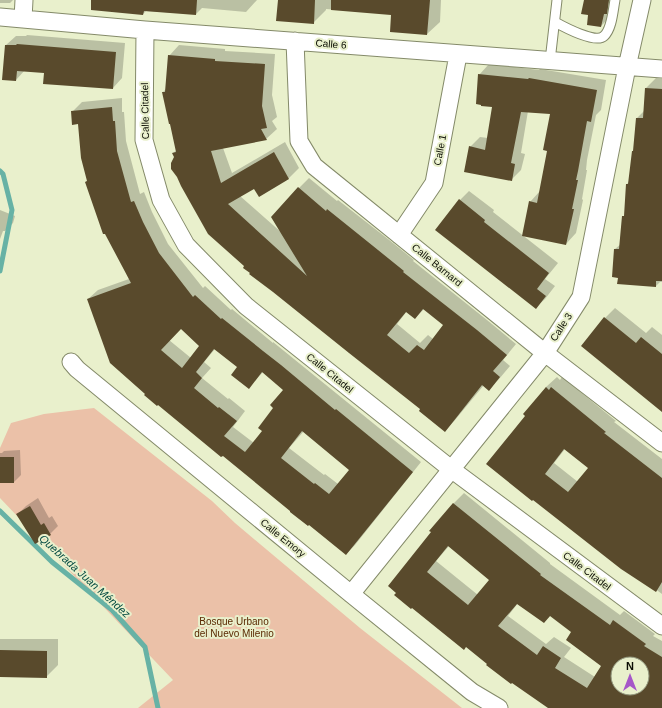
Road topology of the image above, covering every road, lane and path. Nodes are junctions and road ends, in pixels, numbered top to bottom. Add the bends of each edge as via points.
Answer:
1 (24, 0) edge
2 (557, 0) edge
3 (615, 0) edge
4 (642, 0) edge
5 (0, 17) edge
6 (23, 19) junction
7 (555, 22) junction
8 (145, 30) junction
9 (295, 41) junction
10 (458, 55) junction
11 (550, 61) junction
12 (627, 67) junction
13 (662, 70) edge
14 (399, 235) junction
15 (545, 353) junction
16 (71, 362) dead end
17 (662, 443) edge
18 (451, 469) junction
19 (351, 594) junction
20 (662, 626) edge
21 (499, 708) edge

1 - 6 street
2 - 7 lane
3 - 7 lane via 608,32 603,37 585,36
4 - 12 street, Calle 3
5 - 6 street, Calle 6
6 - 8 street, Calle 6
7 - 11 lane
8 - 9 street, Calle 6
8 - 18 street, Calle Citadel via 144,140 161,200 186,245 246,306
9 - 10 street, Calle 6
9 - 14 street, Calle Barnard via 299,141 314,166
10 - 11 street, Calle 6
10 - 14 street, Calle 1 via 434,183
11 - 12 street, Calle 6
12 - 13 street, Calle 6
12 - 15 street, Calle 3 via 581,297
14 - 15 street, Calle Barnard
15 - 17 street, Calle Barnard
15 - 18 street, Calle 3
16 - 19 street, Calle Emory
18 - 19 street, Calle 3
18 - 20 street, Calle Citadel
19 - 21 street, Calle Emory via 472,692

